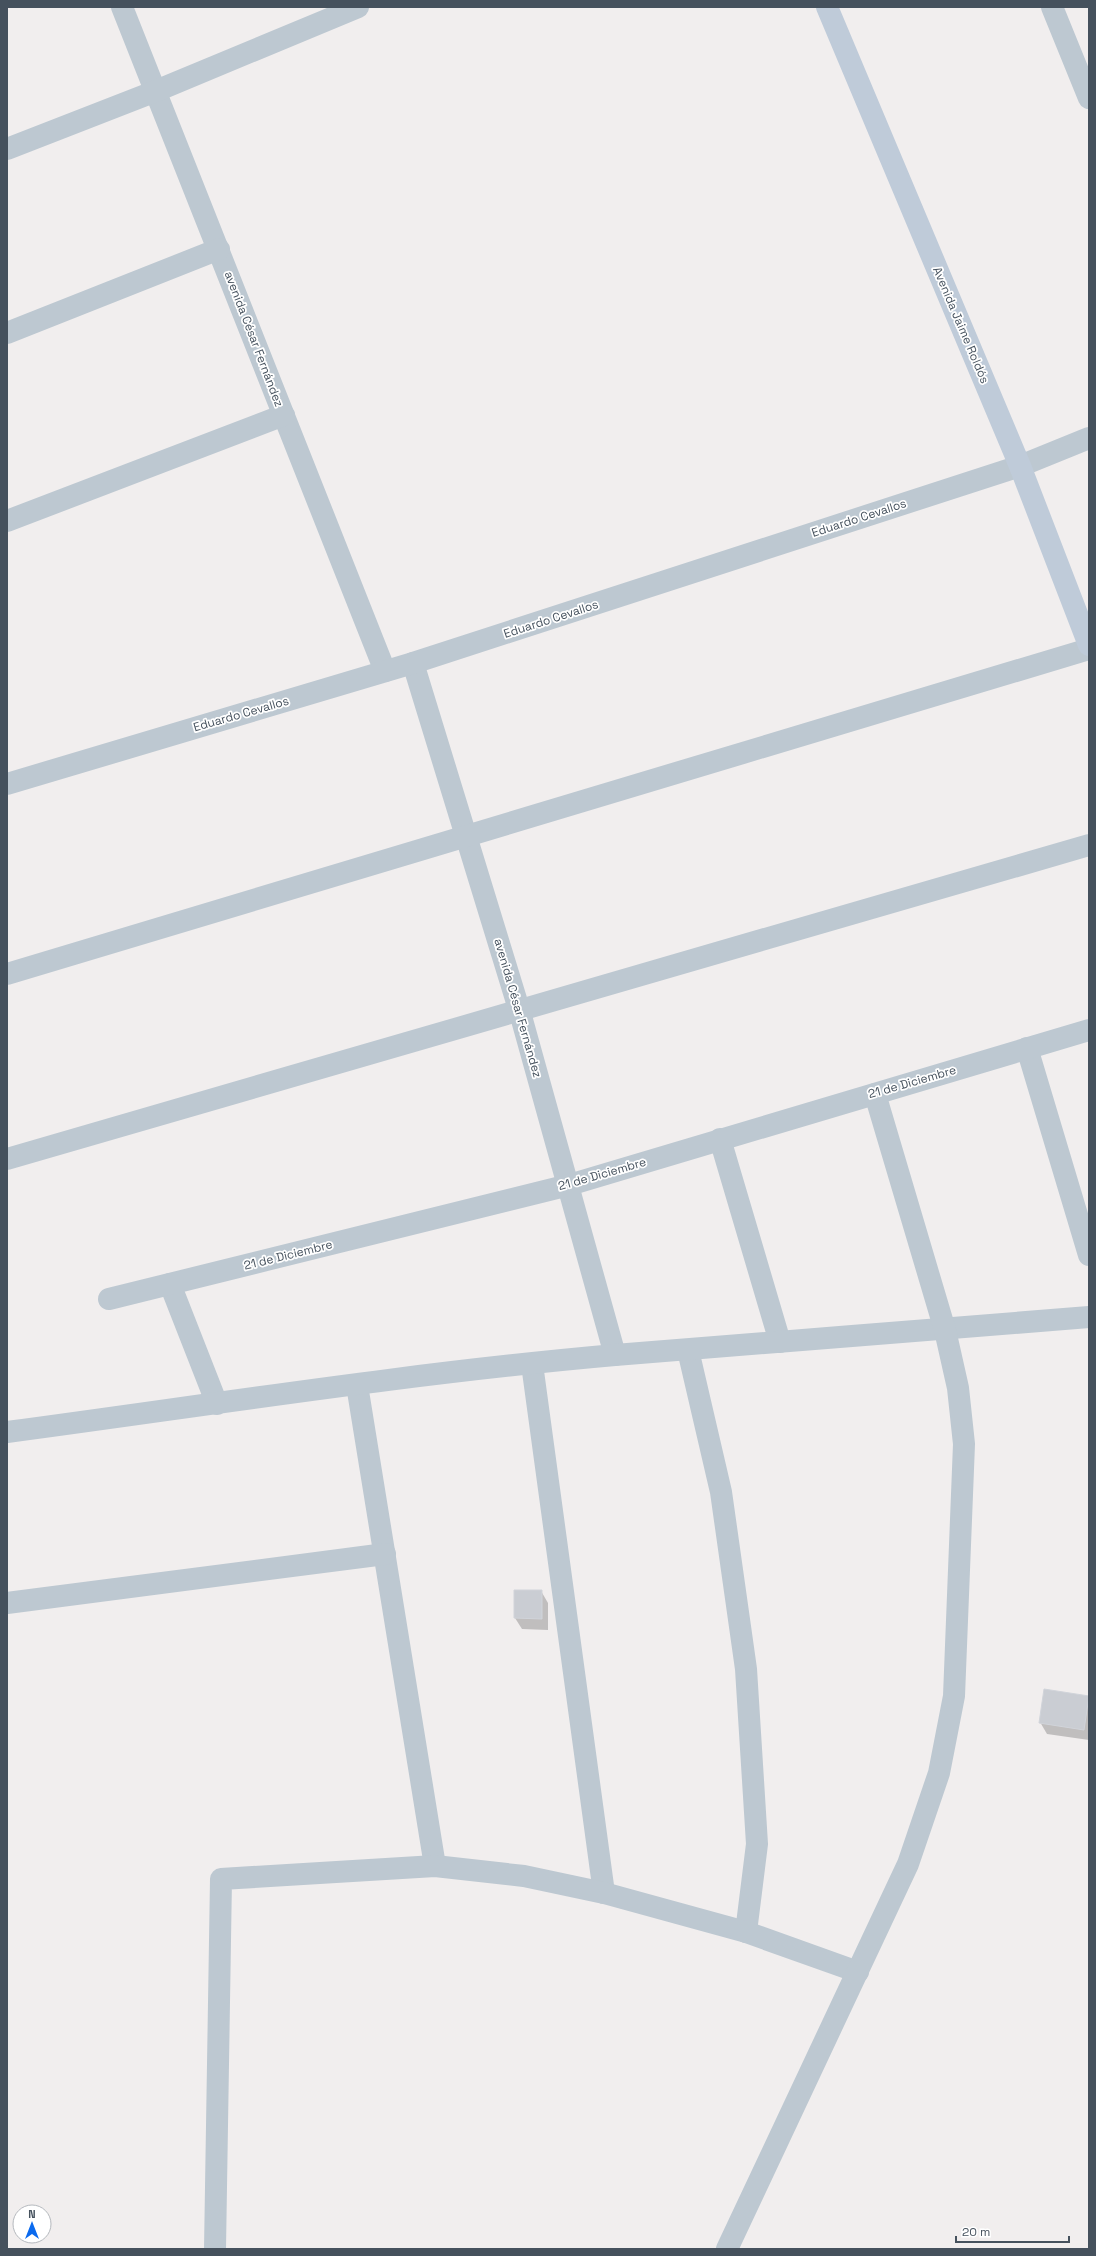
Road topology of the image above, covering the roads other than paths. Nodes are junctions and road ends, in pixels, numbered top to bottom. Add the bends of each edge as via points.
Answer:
1 (122, 7) edge
2 (358, 7) edge
3 (827, 7) edge
4 (1052, 7) edge
5 (156, 91) junction
6 (1089, 98) edge
7 (7, 149) edge
8 (219, 249) junction
9 (7, 333) edge
10 (284, 415) junction
11 (1089, 438) edge
12 (1020, 466) junction
13 (7, 521) edge
14 (1089, 645) edge
15 (1089, 649) edge
16 (413, 663) junction
17 (385, 672) junction
18 (7, 784) edge
19 (467, 837) junction
20 (1089, 846) edge
21 (7, 974) edge
22 (519, 1009) junction
23 (1089, 1030) edge
24 (1027, 1048) junction
25 (875, 1094) junction
26 (720, 1139) junction
27 (7, 1158) edge
28 (569, 1184) junction
29 (1089, 1255) edge
30 (170, 1284) junction
31 (109, 1299) dead end
32 (1089, 1317) edge
33 (945, 1330) junction
34 (780, 1342) junction
35 (688, 1350) junction
36 (615, 1355) junction
37 (532, 1364) junction
38 (357, 1385) junction
39 (217, 1404) junction
40 (7, 1432) edge
41 (385, 1554) junction
42 (7, 1603) edge
43 (435, 1866) junction
44 (604, 1893) junction
45 (746, 1932) junction
46 (858, 1972) junction
47 (215, 2249) edge
48 (727, 2249) edge

1 - 5 street, avenida César Fernández
2 - 5 street
3 - 12 street, Avenida Jaime Roldós
4 - 6 street
5 - 7 street
5 - 8 street, avenida César Fernández
8 - 9 street
8 - 10 street, avenida César Fernández
10 - 13 street
10 - 17 street, avenida César Fernández
11 - 12 street, Eduardo Cevallos
12 - 14 street, Avenida Jaime Roldós
12 - 16 street, Eduardo Cevallos
15 - 19 street
16 - 17 street, Eduardo Cevallos
16 - 19 street, avenida César Fernández
17 - 18 street, Eduardo Cevallos
19 - 21 street
19 - 22 street, avenida César Fernández
20 - 22 street
22 - 27 street
22 - 28 street, avenida César Fernández
23 - 24 street, 21 de Diciembre
24 - 25 street, 21 de Diciembre
24 - 29 street
25 - 26 street, 21 de Diciembre
25 - 33 street
26 - 28 street, 21 de Diciembre
26 - 34 street
28 - 30 street, 21 de Diciembre
28 - 36 street, avenida César Fernández
30 - 31 street, 21 de Diciembre
30 - 39 street
32 - 33 street
33 - 34 street
33 - 46 street via 958,1388 964,1444 954,1696 939,1773 908,1864
34 - 35 street
35 - 36 street
35 - 45 street via 721,1492 746,1669 757,1844
36 - 37 street
37 - 38 street
37 - 44 street
38 - 39 street
38 - 41 street
39 - 40 street
41 - 42 street
41 - 43 street
43 - 44 street via 524,1876
43 - 47 street via 221,1879
44 - 45 street
45 - 46 street
46 - 48 street

